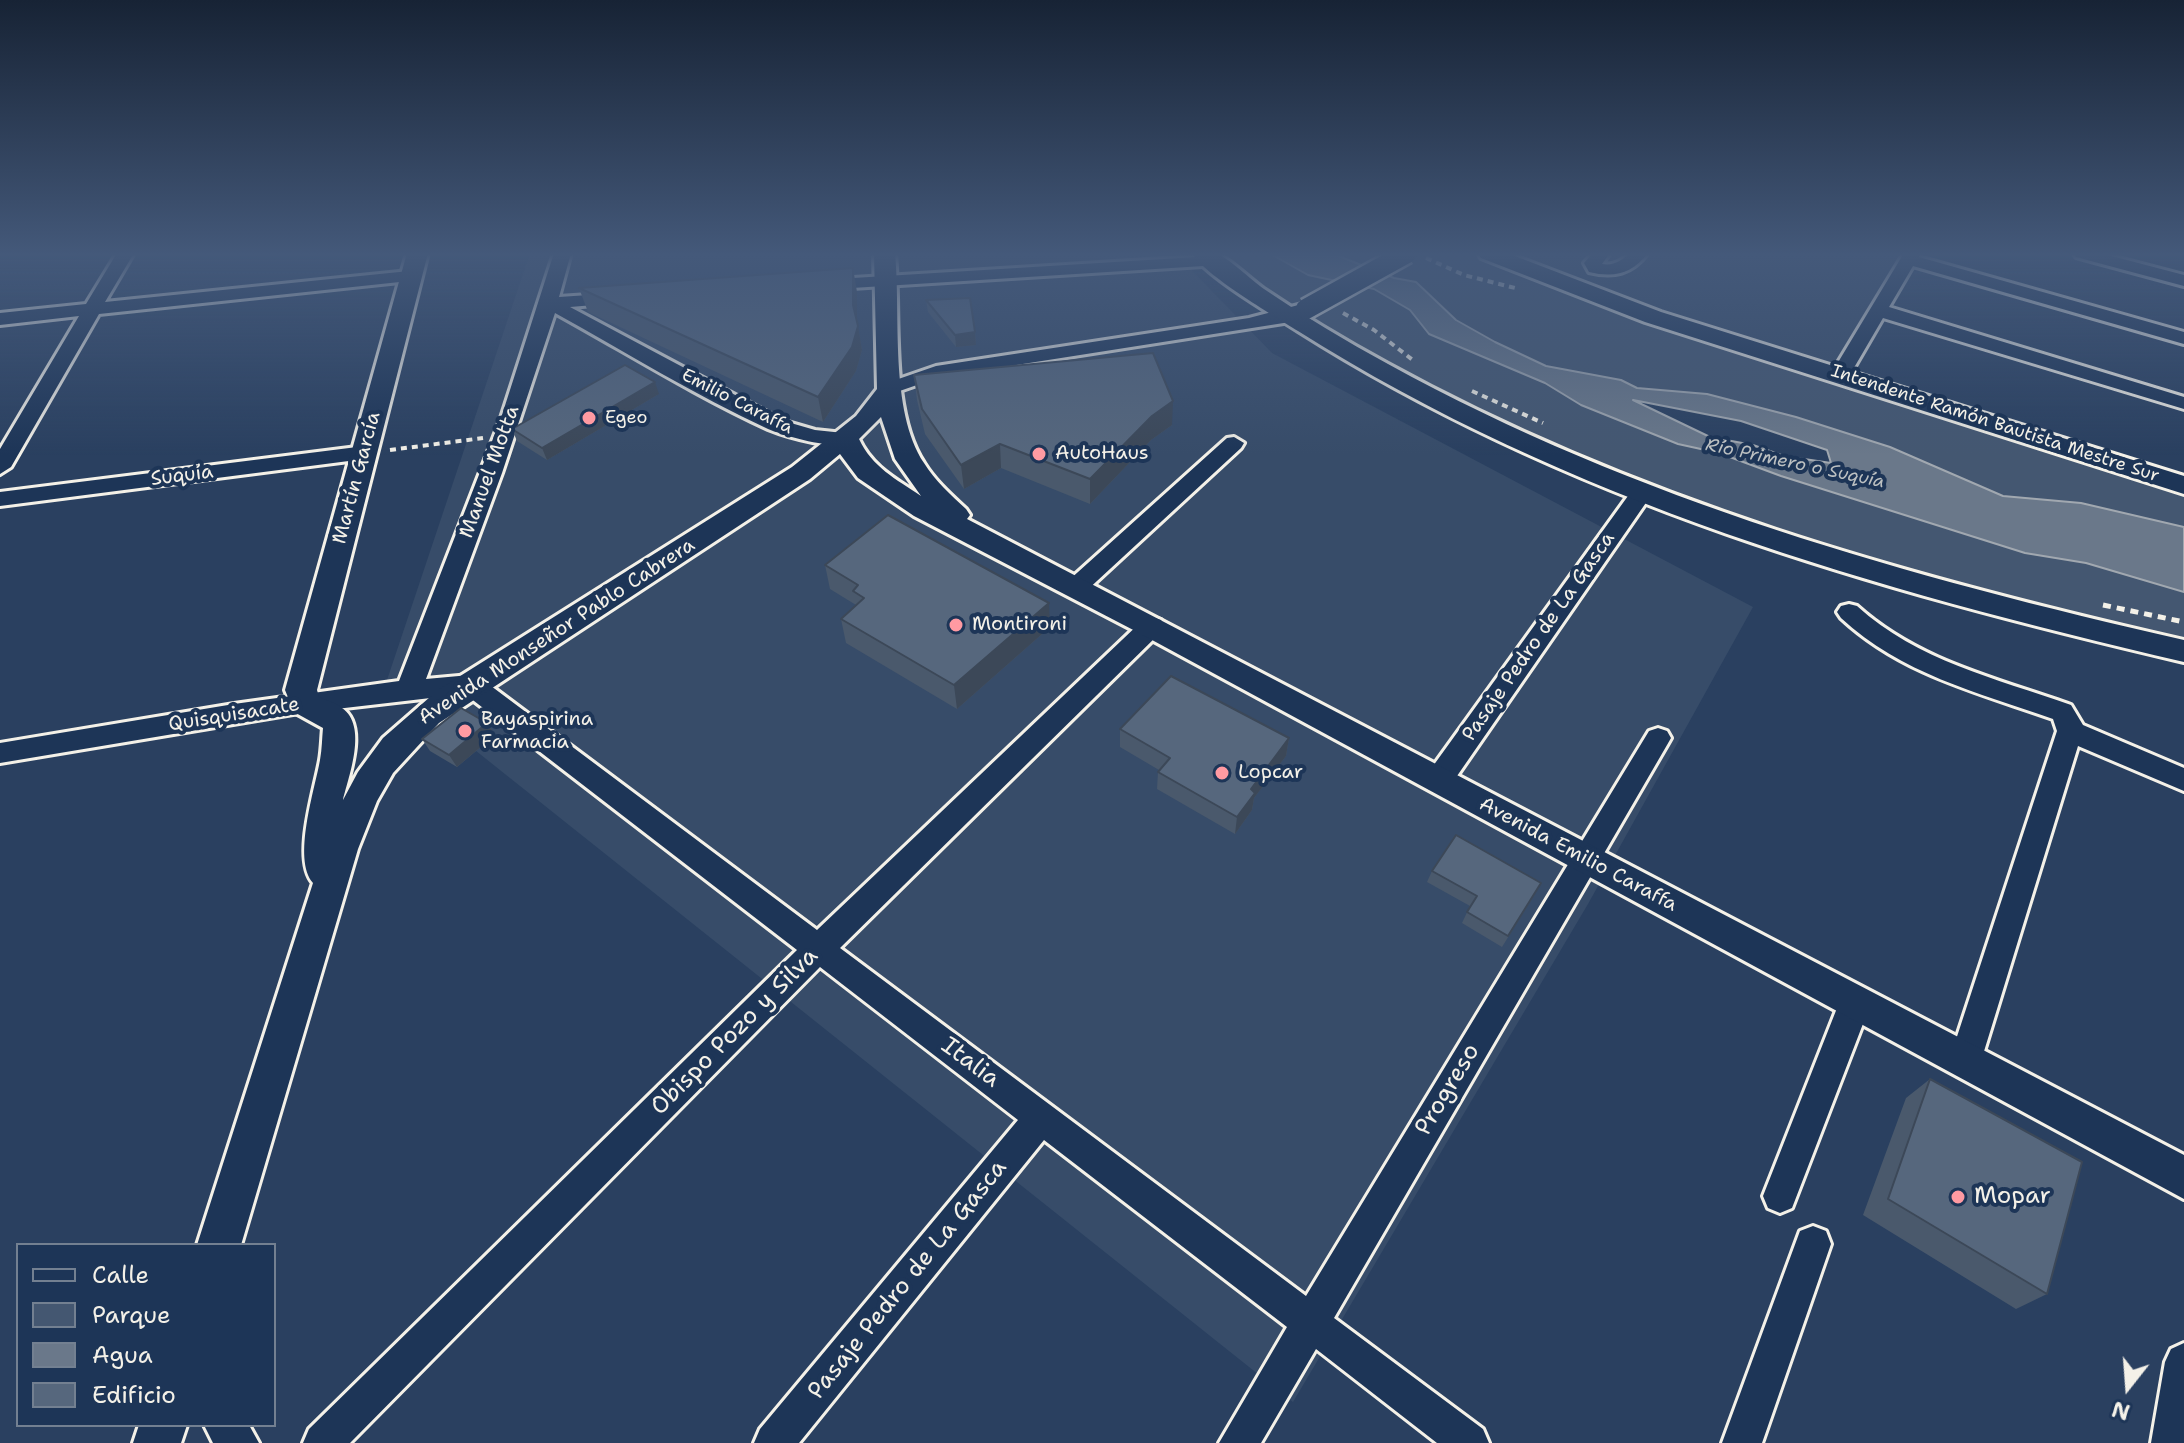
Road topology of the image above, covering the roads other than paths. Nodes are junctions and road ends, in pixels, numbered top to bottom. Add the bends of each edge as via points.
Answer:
1 (88, 320) edge
2 (399, 320) edge
3 (543, 320) edge
4 (581, 320) edge
5 (888, 320) edge
6 (1253, 320) edge
7 (1291, 320) edge
8 (1309, 320) edge
9 (1632, 320) edge
10 (1664, 320) edge
11 (1872, 320) edge
12 (1912, 320) edge
13 (2125, 320) edge
14 (2184, 338) edge
15 (1841, 374) junction
16 (891, 388) junction
17 (1891, 391) junction
18 (2184, 403) edge
19 (846, 439) junction
20 (1234, 443) dead end
21 (365, 453) junction
22 (0, 467) edge
23 (867, 472) junction
24 (801, 473) junction
25 (2184, 485) edge
26 (1641, 494) junction
27 (0, 499) edge
28 (972, 532) junction
29 (1076, 587) junction
30 (1849, 612) dead end
31 (1152, 626) junction
32 (2184, 651) edge
33 (470, 684) junction
34 (409, 689) junction
35 (305, 704) junction
36 (2070, 731) junction
37 (1658, 738) dead end
38 (0, 753) edge
39 (2184, 780) edge
40 (1438, 781) junction
41 (1585, 859) junction
42 (323, 910) junction
43 (819, 948) junction
44 (1855, 1003) junction
45 (1965, 1061) junction
46 (1041, 1117) junction
47 (2184, 1178) edge
48 (1780, 1196) dead end
49 (220, 1243) edge
50 (1813, 1244) dead end
51 (1311, 1323) junction
52 (2184, 1362) edge
53 (225, 1427) edge
54 (239, 1443) edge
55 (323, 1443) edge
56 (774, 1443) edge
57 (1239, 1443) edge
58 (1469, 1443) edge
59 (1742, 1443) edge
60 (2171, 1443) edge

1 - 22 street
2 - 21 main road, Martín García
3 - 34 street, Manuel Motta
4 - 19 street, Emilio Caraffa via 777,425
5 - 16 main road, Avenida Emilio Caraffa
6 - 16 street via 936,372
7 - 16 street via 1270,335 950,390
8 - 26 main road via 1384,373 1485,428
9 - 17 main road via 1853,388
10 - 15 main road, Intendente Ramón Bautista Mestre Sur
11 - 15 street
12 - 18 street
13 - 14 street
15 - 17 main road, Intendente Ramón Bautista Mestre Sur
16 - 19 main road, Avenida Monseñor Pablo Cabrera
16 - 28 main road, Avenida Emilio Caraffa via 908,459
17 - 25 main road, Intendente Ramón Bautista Mestre Sur
19 - 23 main road, Avenida Emilio Caraffa
19 - 24 main road, Avenida Monseñor Pablo Cabrera
20 - 29 street
21 - 27 street, Suquía
21 - 35 main road, Martín García via 301,690
23 - 24 main road via 839,467
23 - 28 main road, Avenida Emilio Caraffa via 924,510
24 - 33 main road, Avenida Monseñor Pablo Cabrera
26 - 32 main road via 1855,566
26 - 40 street, Pasaje Pedro de La Gasca
28 - 29 main road, Avenida Emilio Caraffa
29 - 31 main road, Avenida Emilio Caraffa
30 - 36 street via 1878,638 1914,658 2062,712
31 - 40 main road, Avenida Emilio Caraffa
31 - 43 street, Obispo Pozo y Silva
33 - 34 street, Quisquisacate
33 - 42 main road, Avenida Monseñor Pablo Cabrera via 413,726 369,777
33 - 43 street, Italia
34 - 35 street, Quisquisacate
35 - 38 street, Quisquisacate
35 - 42 main road via 333,717 339,727 324,810
36 - 39 street
36 - 45 street
37 - 41 street, Progreso
40 - 41 main road, Avenida Emilio Caraffa
41 - 44 main road, Avenida Emilio Caraffa
41 - 51 street, Progreso
42 - 49 main road, Avenida Monseñor Pablo Cabrera
43 - 46 street, Italia
43 - 55 street, Obispo Pozo y Silva
44 - 45 main road, Avenida Emilio Caraffa
44 - 48 street
45 - 47 main road, Avenida Emilio Caraffa
46 - 51 street, Italia
46 - 56 street, Pasaje Pedro de La Gasca
50 - 59 street
51 - 57 street, Progreso
51 - 58 street, Italia
52 - 60 street
53 - 54 street

